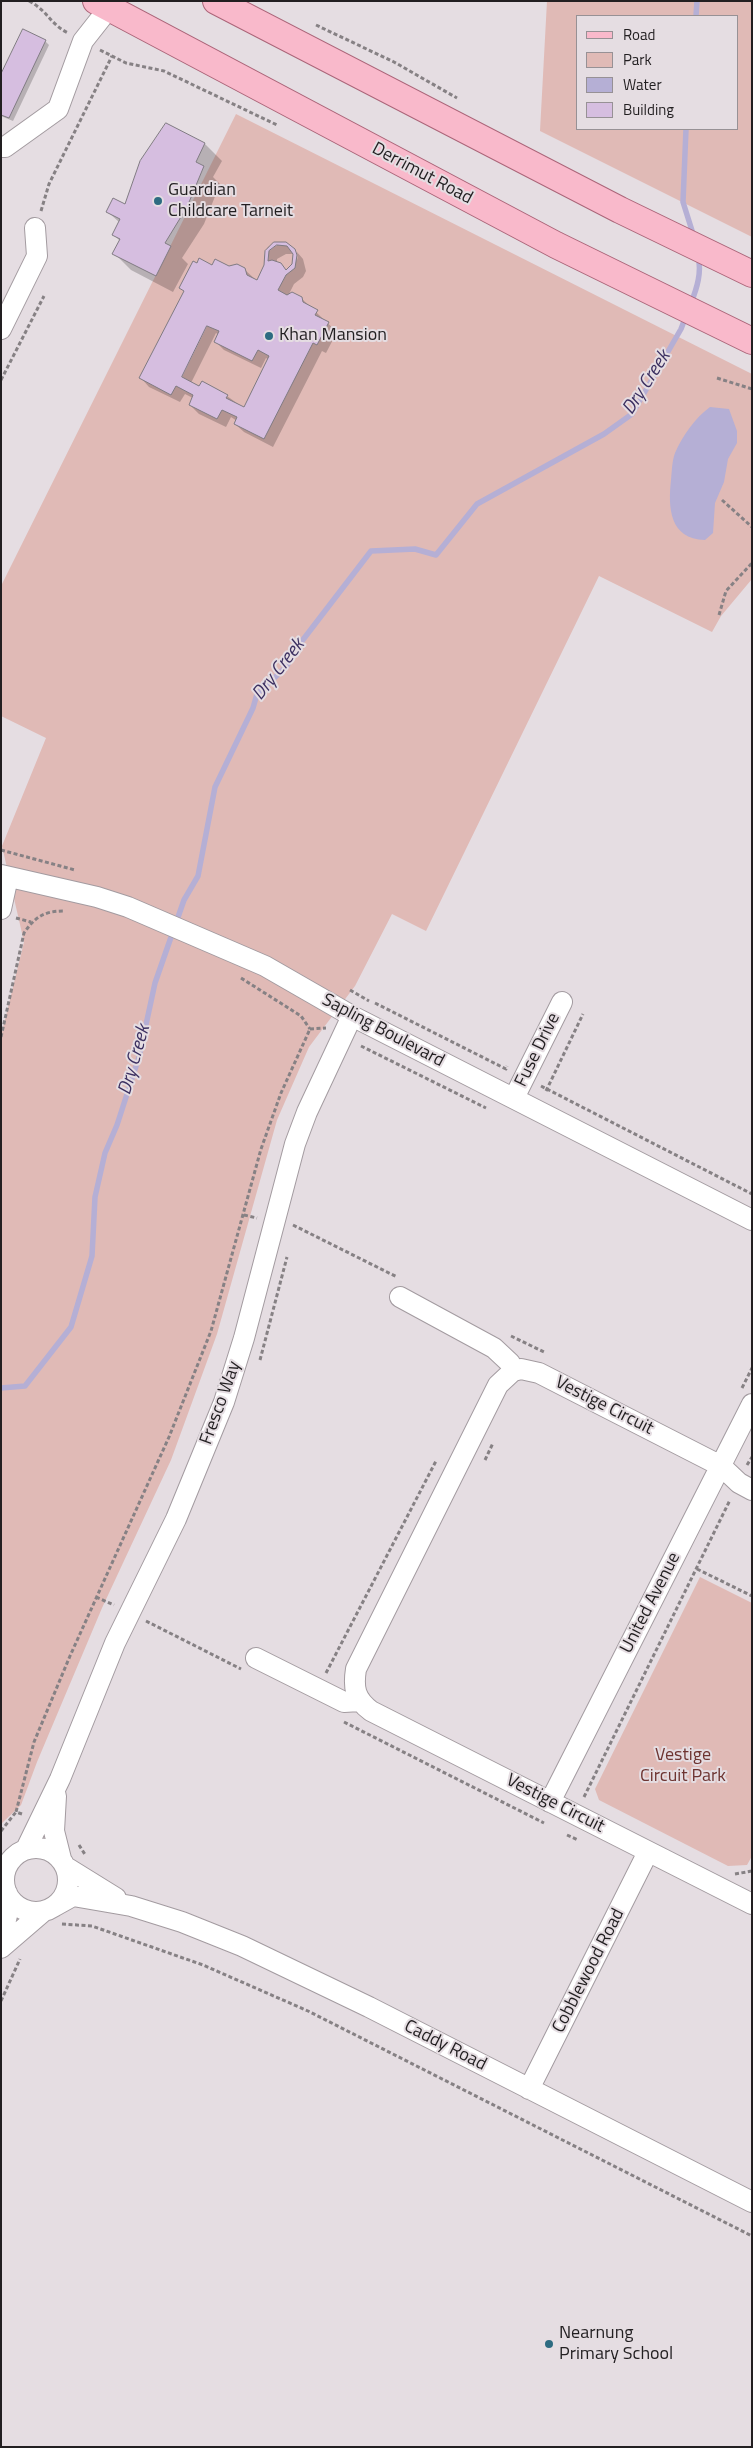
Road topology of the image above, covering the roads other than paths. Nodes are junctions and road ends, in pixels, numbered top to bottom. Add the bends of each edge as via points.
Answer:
1 (216, 1) edge
2 (102, 5) edge
3 (1, 146) edge
4 (35, 228) road end
5 (742, 269) edge
6 (1, 328) edge
7 (752, 341) edge
8 (5, 876) edge
9 (1, 909) edge
10 (562, 1002) dead end
11 (352, 1016) junction
12 (514, 1098) junction
13 (752, 1220) edge
14 (400, 1297) dead end
15 (512, 1371) junction
16 (752, 1404) edge
17 (721, 1466) junction
18 (745, 1486) edge
19 (256, 1658) dead end
20 (360, 1701) junction
21 (60, 1779) junction
22 (550, 1802) junction
23 (16, 1851) edge
24 (648, 1852) junction
25 (63, 1863) junction
26 (4, 1887) edge
27 (751, 1904) edge
28 (131, 1906) junction
29 (49, 1908) junction
30 (1, 1941) edge
31 (1, 1948) edge
32 (529, 2089) junction
33 (752, 2202) edge

1 - 5 main road via 620,210
2 - 3 street via 83,41 58,109
2 - 7 main road, Derrimut Road via 591,263
4 - 6 street via 37,256
8 - 9 street
8 - 11 street, Sapling Boulevard via 128,907 265,966
10 - 12 street, Fuse Drive
11 - 12 street, Sapling Boulevard
11 - 21 street, Fresco Way via 295,1144 224,1402 176,1519 115,1643
12 - 13 street, Sapling Boulevard
14 - 15 street via 494,1348 510,1363
15 - 17 street, Vestige Circuit via 539,1372
15 - 20 street via 498,1385 468,1442 355,1674 355,1694
16 - 17 street, United Avenue
17 - 18 street, Vestige Circuit
17 - 22 street, United Avenue
19 - 20 street, Vestige Circuit via 344,1702
20 - 22 street, Vestige Circuit via 371,1711
21 - 23 street, Fresco Way via 39,1820
21 - 25 street, Fresco Way via 54,1831
22 - 24 street, Vestige Circuit
23 - 25 street via 45,1849
23 - 26 street via 7,1866
24 - 27 street, Vestige Circuit
24 - 32 street, Cobblewood Road
25 - 28 street, Caddy Road
25 - 29 street via 67,1886 63,1897
26 - 29 street via 16,1905 22,1908 29,1911
26 - 30 street via 8,1911
28 - 29 street, Caddy Road via 73,1896
28 - 32 street, Caddy Road via 242,1946
29 - 31 street
32 - 33 street, Caddy Road

